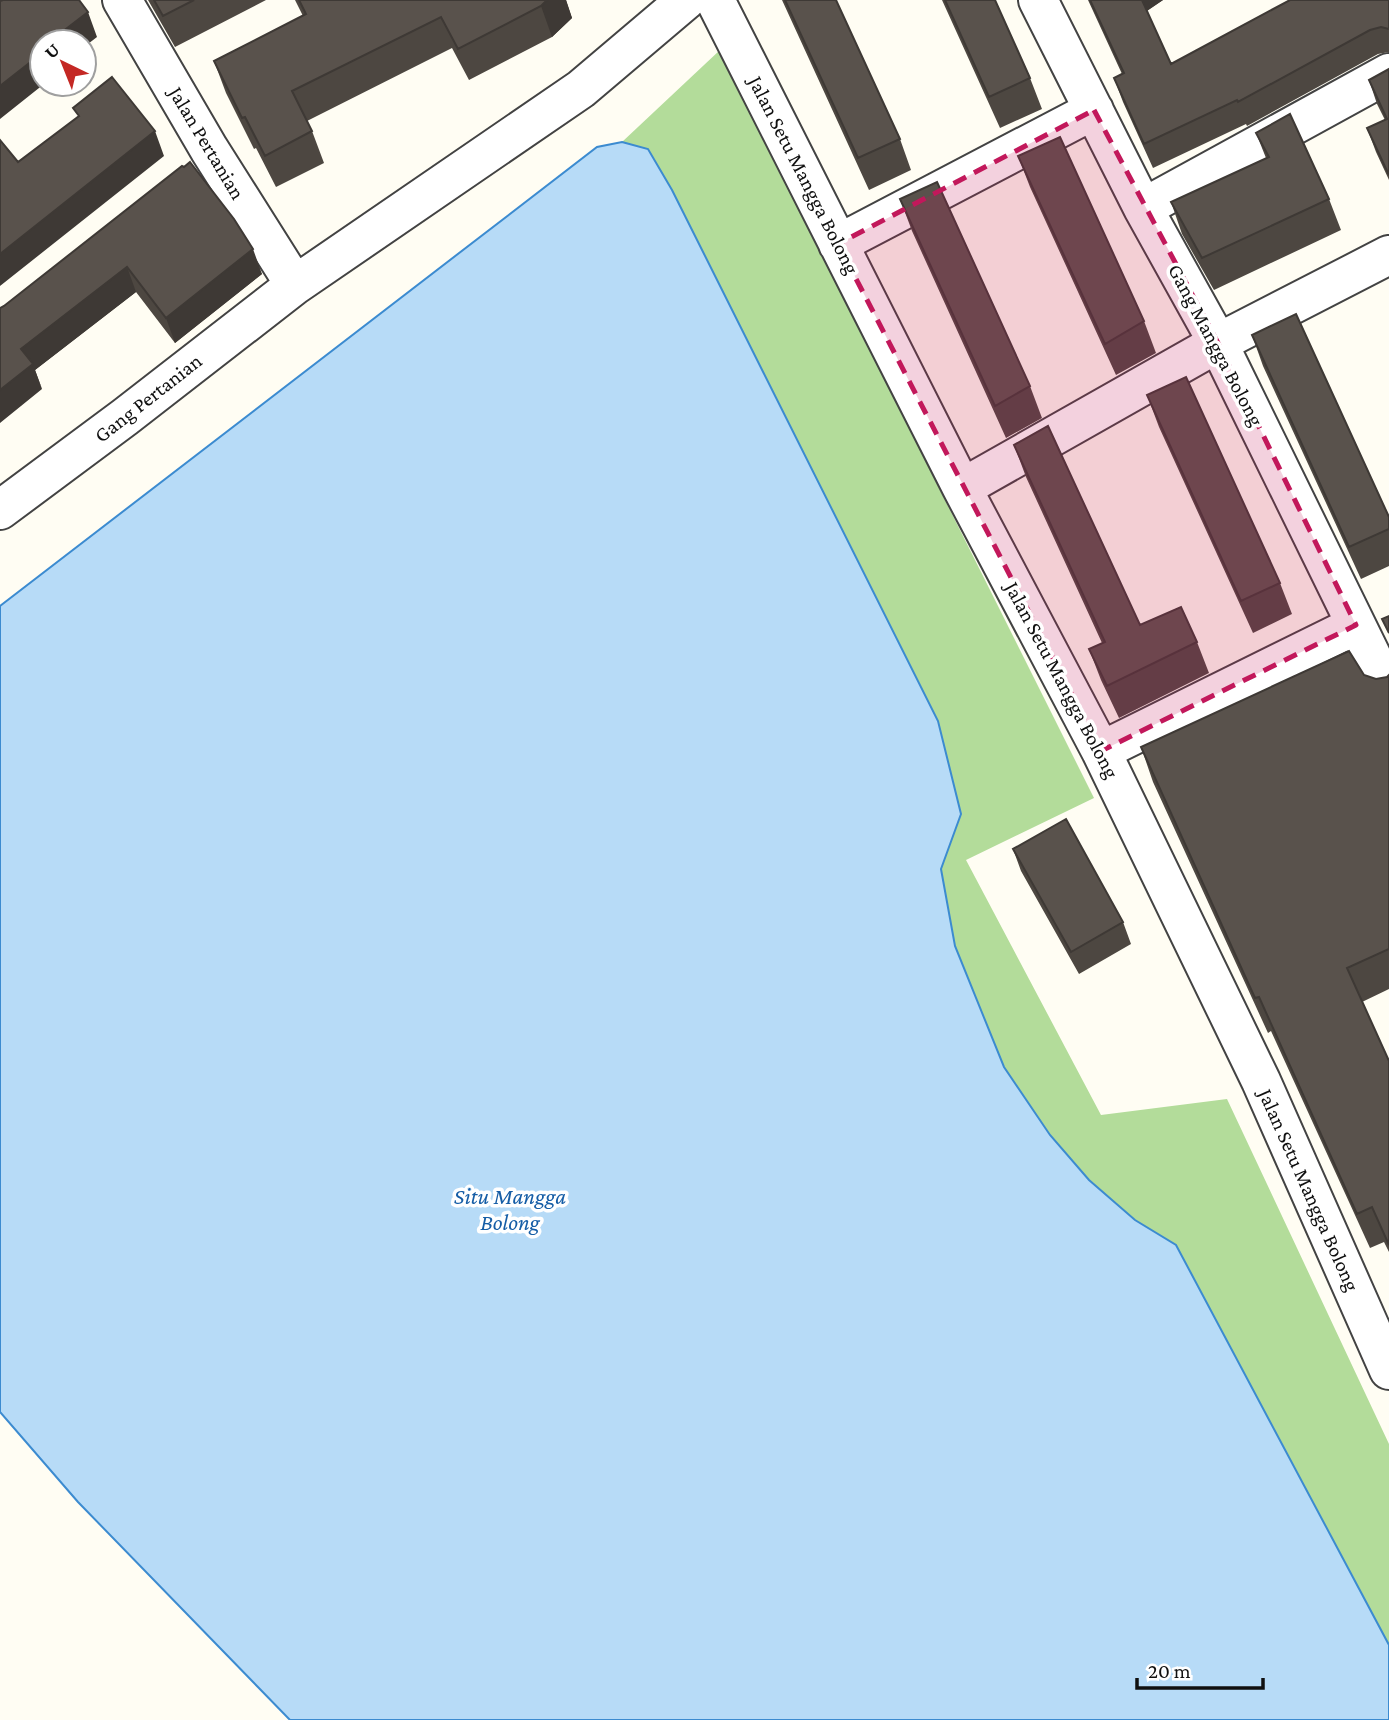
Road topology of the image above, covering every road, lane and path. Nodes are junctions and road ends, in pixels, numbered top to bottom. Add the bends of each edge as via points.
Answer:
1 (122, 0) edge
2 (686, 0) edge
3 (715, 0) edge
4 (1038, 0) edge
5 (1389, 73) edge
6 (1094, 110) junction
7 (209, 149) junction
8 (177, 174) edge
9 (1143, 208) junction
10 (838, 244) junction
11 (1389, 255) edge
12 (295, 285) junction
13 (1218, 343) junction
14 (962, 488) junction
15 (0, 510) edge
16 (1356, 625) junction
17 (1389, 692) edge
18 (1101, 751) junction
19 (1389, 1370) edge

1 - 7 street, Jalan Pertanian
2 - 12 street via 581,89
3 - 10 street, Jalan Setu Mangga Bolong
4 - 6 street, Gang Mangga Bolong
5 - 9 street
6 - 9 street, Gang Mangga Bolong
6 - 10 street
7 - 8 street
7 - 12 street, Jalan Pertanian
9 - 13 street, Gang Mangga Bolong
10 - 14 street, Jalan Setu Mangga Bolong
11 - 13 street
12 - 15 street, Gang Pertanian
13 - 14 street
13 - 16 street, Gang Mangga Bolong
14 - 18 street, Jalan Setu Mangga Bolong
16 - 17 street, Gang Mangga Bolong
16 - 18 street
18 - 19 street, Jalan Setu Mangga Bolong via 1261,1081

